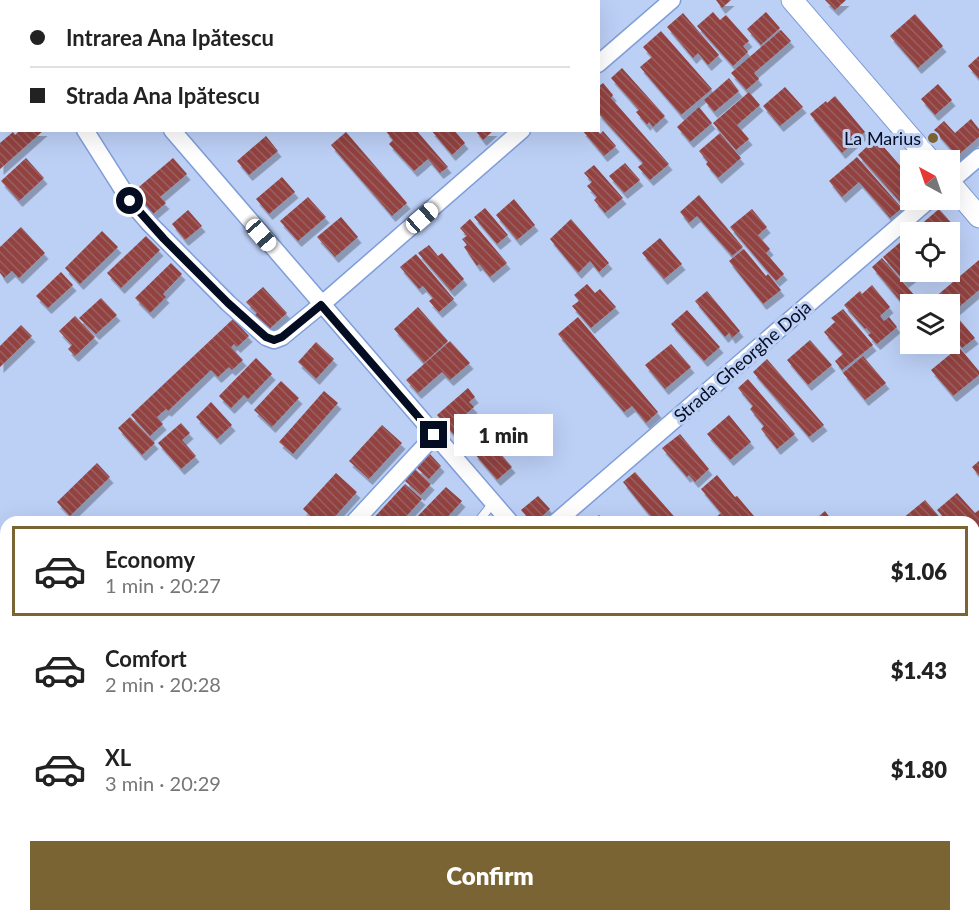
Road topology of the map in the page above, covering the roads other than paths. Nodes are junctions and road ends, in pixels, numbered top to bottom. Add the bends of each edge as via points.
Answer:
1 (672, 0) edge
2 (792, 0) edge
3 (600, 62) edge
4 (86, 132) edge
5 (173, 132) edge
6 (520, 132) edge
7 (921, 150) edge
8 (979, 156) edge
9 (960, 173) edge
10 (960, 194) edge
11 (917, 210) edge
12 (979, 217) edge
13 (321, 305) junction
14 (434, 435) junction
15 (493, 503) junction
16 (360, 516) edge
17 (483, 516) edge
18 (505, 516) edge
19 (563, 516) edge

1 - 3 street
2 - 7 street
4 - 13 street via 148,223 266,337 282,337
5 - 13 street
6 - 13 street
8 - 9 street
10 - 12 street
11 - 19 street, Strada Gheorghe Doja
13 - 14 street
14 - 15 street
14 - 16 street
15 - 17 lane
15 - 18 street

